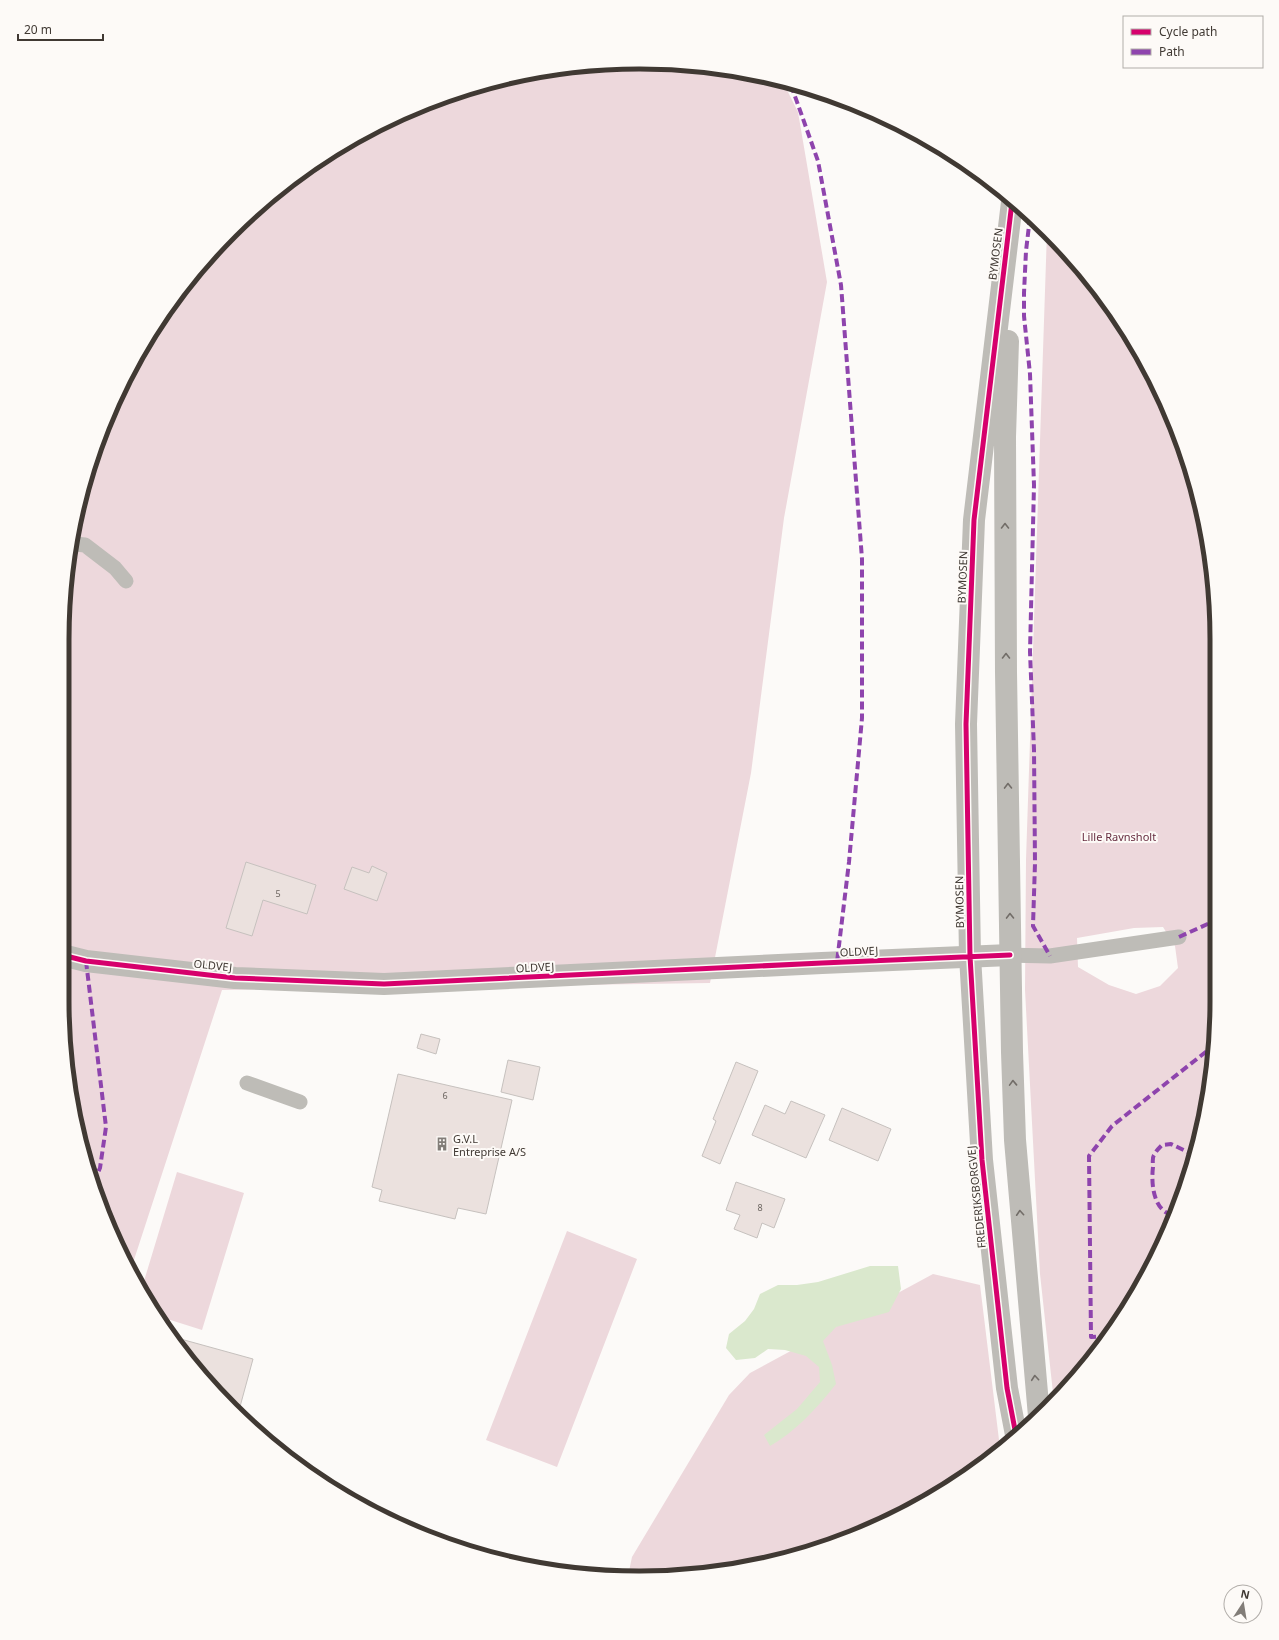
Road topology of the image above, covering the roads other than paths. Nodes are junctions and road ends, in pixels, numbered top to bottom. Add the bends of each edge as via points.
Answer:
1 (1011, 207) edge
2 (1014, 209) edge
3 (77, 544) edge
4 (126, 581) dead end
5 (1178, 937) dead end
6 (1010, 955) junction
7 (970, 956) junction
8 (69, 957) edge
9 (247, 1084) dead end
10 (300, 1102) dead end
11 (1038, 1408) edge
12 (1015, 1430) edge

1 - 7 street, BYMOSEN via 974,520 966,724
6 -> 2 street, BYMOSEN via 1005,437
3 - 4 lane via 85,546 115,568
5 - 6 lane via 1050,956
6 - 7 street, OLDVEJ
11 -> 6 street via 1015,1140
7 - 8 street, OLDVEJ via 384,984 235,978
7 - 12 street, FREDERIKSBORGVEJ via 982,1160 1007,1388
9 - 10 lane

